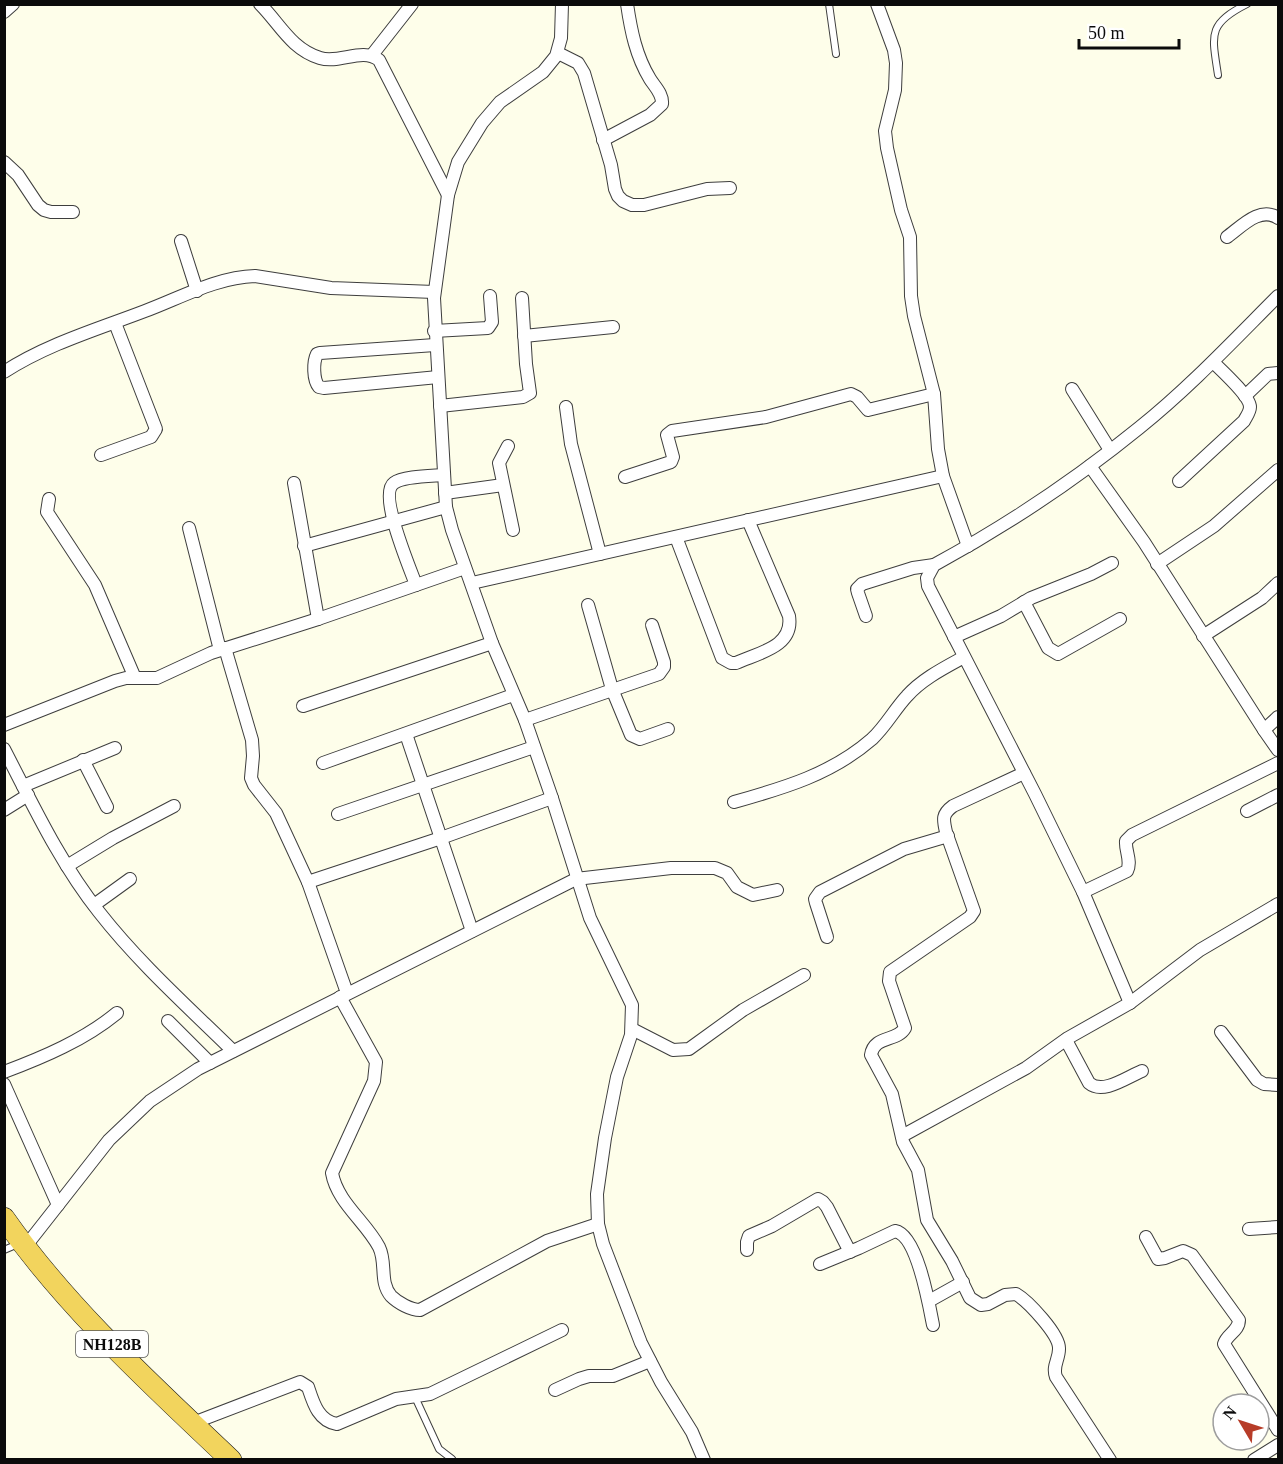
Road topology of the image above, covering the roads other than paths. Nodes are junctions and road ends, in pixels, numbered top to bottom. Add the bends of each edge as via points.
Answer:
1 (13, 4) edge
2 (261, 4) edge
3 (412, 4) edge
4 (562, 4) edge
5 (627, 4) edge
6 (829, 4) edge
7 (877, 4) edge
8 (1247, 4) edge
9 (4, 12) edge
10 (558, 53) junction
11 (836, 54) dead end
12 (372, 55) junction
13 (1218, 75) dead end
14 (603, 140) junction
15 (4, 162) edge
16 (730, 188) dead end
17 (448, 195) junction
18 (73, 212) dead end
19 (1278, 218) edge
20 (1227, 237) dead end
21 (181, 241) dead end
22 (197, 291) junction
23 (434, 292) junction
24 (490, 296) dead end
25 (1278, 296) edge
26 (522, 298) dead end
27 (115, 323) junction
28 (613, 327) dead end
29 (434, 331) junction
30 (524, 336) junction
31 (435, 345) junction
32 (1213, 362) junction
33 (4, 372) edge
34 (1278, 373) edge
35 (438, 377) junction
36 (1072, 389) dead end
37 (934, 394) junction
38 (1245, 396) junction
39 (440, 406) junction
40 (566, 407) dead end
41 (508, 446) dead end
42 (1110, 450) junction
43 (101, 455) dead end
44 (1090, 466) junction
45 (1278, 470) edge
46 (444, 475) junction
47 (944, 476) junction
48 (625, 477) dead end
49 (1179, 481) dead end
50 (294, 483) dead end
51 (503, 485) junction
52 (445, 493) junction
53 (48, 499) dead end
54 (446, 507) junction
55 (748, 520) junction
56 (394, 521) junction
57 (189, 528) dead end
58 (513, 530) dead end
59 (676, 537) junction
60 (304, 546) junction
61 (968, 546) junction
62 (600, 554) junction
63 (1112, 563) dead end
64 (1157, 564) junction
65 (934, 565) junction
66 (465, 568) junction
67 (1278, 583) edge
68 (472, 584) junction
69 (416, 585) junction
70 (1024, 602) junction
71 (588, 605) dead end
72 (866, 616) dead end
73 (318, 619) junction
74 (1120, 619) dead end
75 (652, 625) dead end
76 (1203, 636) junction
77 (954, 637) junction
78 (492, 643) junction
79 (223, 649) junction
80 (964, 657) junction
81 (135, 678) junction
82 (612, 689) junction
83 (513, 694) junction
84 (303, 706) dead end
85 (1278, 717) edge
86 (525, 720) junction
87 (4, 725) edge
88 (668, 729) dead end
89 (1264, 730) junction
90 (406, 734) junction
91 (534, 747) junction
92 (115, 748) dead end
93 (4, 749) edge
94 (1278, 750) edge
95 (83, 760) junction
96 (323, 763) dead end
97 (1278, 763) edge
98 (1024, 773) junction
99 (424, 786) junction
100 (26, 791) junction
101 (1278, 795) edge
102 (552, 798) junction
103 (734, 802) dead end
104 (174, 806) dead end
105 (106, 807) dead end
106 (4, 810) edge
107 (1247, 811) dead end
108 (338, 814) dead end
109 (948, 836) junction
110 (441, 838) junction
111 (67, 866) junction
112 (129, 879) dead end
113 (576, 879) junction
114 (308, 882) junction
115 (777, 890) dead end
116 (1083, 892) junction
117 (1278, 903) edge
118 (94, 905) junction
119 (472, 931) junction
120 (827, 937) dead end
121 (804, 975) dead end
122 (343, 995) junction
123 (1130, 1003) junction
124 (117, 1013) dead end
125 (168, 1021) dead end
126 (632, 1029) junction
127 (1221, 1032) dead end
128 (1066, 1040) junction
129 (233, 1051) junction
130 (210, 1063) junction
131 (1142, 1071) dead end
132 (4, 1072) edge
133 (4, 1084) edge
134 (1278, 1085) edge
135 (902, 1136) junction
136 (58, 1205) junction
137 (4, 1218) edge
138 (598, 1224) junction
139 (1278, 1227) edge
140 (1249, 1229) dead end
141 (1146, 1237) dead end
142 (17, 1246) edge
143 (747, 1250) dead end
144 (850, 1252) junction
145 (820, 1264) dead end
146 (963, 1282) junction
147 (928, 1301) junction
148 (933, 1325) dead end
149 (562, 1330) dead end
150 (650, 1361) junction
151 (555, 1390) dead end
152 (415, 1397) junction
153 (193, 1423) junction
154 (1278, 1430) edge
155 (1278, 1444) edge
156 (452, 1459) edge
157 (231, 1460) edge
158 (704, 1460) edge
159 (1110, 1460) edge
160 (1254, 1460) edge

1 - 9 street
2 - 12 street via 295,45 309,54 334,60
3 - 12 street
4 - 10 street
5 - 14 street via 635,45 662,104 650,115
6 - 11 lane
7 - 37 street via 896,63 895,90 885,131 887,148 910,237 914,316
8 - 13 lane via 1221,21 1215,31
10 - 14 street via 581,67
10 - 17 street via 543,72 500,102 482,123 458,162
12 - 17 street via 384,67
14 - 16 street via 618,196 632,205
15 - 18 street via 44,210
17 - 23 street
19 - 20 street via 1273,214 1259,215
21 - 22 street
22 - 23 street via 229,279 255,276 331,288
22 - 27 street
23 - 29 street
24 - 29 street via 492,322 488,328
25 - 32 street
26 - 30 street
27 - 33 street
27 - 43 street via 156,429 151,437
28 - 30 street
29 - 31 street
30 - 39 street via 531,390 527,396
31 - 35 street
31 - 35 street via 317,354 315,381 324,388
32 - 38 street
32 - 42 street
34 - 38 street via 1268,374
35 - 39 street
36 - 42 street
37 - 47 street
37 - 48 street via 872,410 851,394 766,417 672,431 667,435 671,462
38 - 49 street via 1250,407 1244,421
39 - 46 street
40 - 62 street via 571,444
41 - 51 street via 499,463
42 - 44 street
44 - 61 street
44 - 64 street
45 - 64 street via 1214,526
46 - 52 street
46 - 56 street via 402,480 392,485 388,495
47 - 55 street
47 - 61 street
50 - 60 street
51 - 52 street
51 - 58 street
52 - 54 street
53 - 81 street via 47,512 95,585
54 - 56 street
54 - 66 street
55 - 59 street
55 - 59 street via 790,624 780,644 736,663 722,658
56 - 60 street
56 - 69 street
57 - 79 street
59 - 62 street
60 - 73 street
61 - 65 street
62 - 68 street
63 - 70 street
64 - 76 street
65 - 72 street via 862,584 857,589
65 - 77 street via 927,578 928,586
66 - 68 street
66 - 69 street
67 - 76 street via 1262,598
68 - 78 street
69 - 73 street
70 - 74 street via 1048,648 1058,654
70 - 77 street
71 - 82 street
73 - 79 street
75 - 82 street via 664,667 659,674
76 - 89 street
77 - 80 street
78 - 83 street
78 - 84 street
79 - 81 street via 157,678
79 - 114 street via 252,740 251,778 276,813
80 - 98 street
80 - 103 street via 917,686 871,740 845,759 799,783
81 - 87 street via 115,681
82 - 86 street
82 - 88 street via 635,738
83 - 86 street
83 - 90 street
85 - 89 street
86 - 91 street
89 - 94 street
90 - 96 street
90 - 99 street
91 - 99 street
91 - 102 street
92 - 95 street
93 - 100 street
95 - 100 street
95 - 105 street
97 - 116 street via 1128,838 1126,871
98 - 109 street via 949,809 943,820
98 - 116 street
99 - 108 street
99 - 110 street
100 - 106 street
100 - 111 street
101 - 107 street
102 - 110 street
102 - 113 street
104 - 111 street
109 - 120 street via 891,855 820,892 815,899
109 - 135 street via 974,911 890,972 889,981 905,1028 902,1033 879,1041 872,1050 872,1060 892,1094
110 - 114 street
110 - 119 street
111 - 118 street
112 - 118 street
113 - 115 street via 671,868 715,868 753,895
113 - 119 street
113 - 126 street via 590,918 628,992
114 - 122 street
116 - 123 street
117 - 123 street via 1200,950
118 - 129 street via 138,956
119 - 122 street
121 - 126 street via 742,1010 689,1049 673,1050
122 - 129 street
122 - 138 street via 376,1062 376,1070 332,1173 335,1186 381,1251 384,1282 392,1297 420,1310 547,1241
123 - 128 street
124 - 132 street via 64,1046
125 - 130 street
126 - 138 street via 617,1077 605,1138 597,1194
127 - 134 street via 1257,1080
128 - 131 street via 1093,1087 1104,1087
128 - 135 street via 1026,1068
129 - 130 street
130 - 136 street via 150,1101 109,1140
133 - 136 street
135 - 146 street via 918,1170 930,1228
136 - 142 street
137 - 142 highway, NH128B
138 - 150 street
139 - 140 street
141 - 154 street via 1158,1259 1183,1251 1192,1255 1239,1320 1224,1344
142 - 153 highway, NH128B
143 - 144 street via 749,1236 818,1199 827,1207
144 - 145 street
144 - 147 street via 895,1231 903,1234 916,1258
146 - 147 street
146 - 159 street via 970,1298 981,1305 1016,1294 1031,1306 1058,1342 1056,1377
147 - 148 street
149 - 152 street via 430,1395
150 - 151 street via 613,1376 589,1376
150 - 158 street
152 - 153 street via 396,1399 333,1423 319,1413 308,1387 300,1382
152 - 156 lane via 439,1449
153 - 157 highway, NH128B
155 - 160 street

